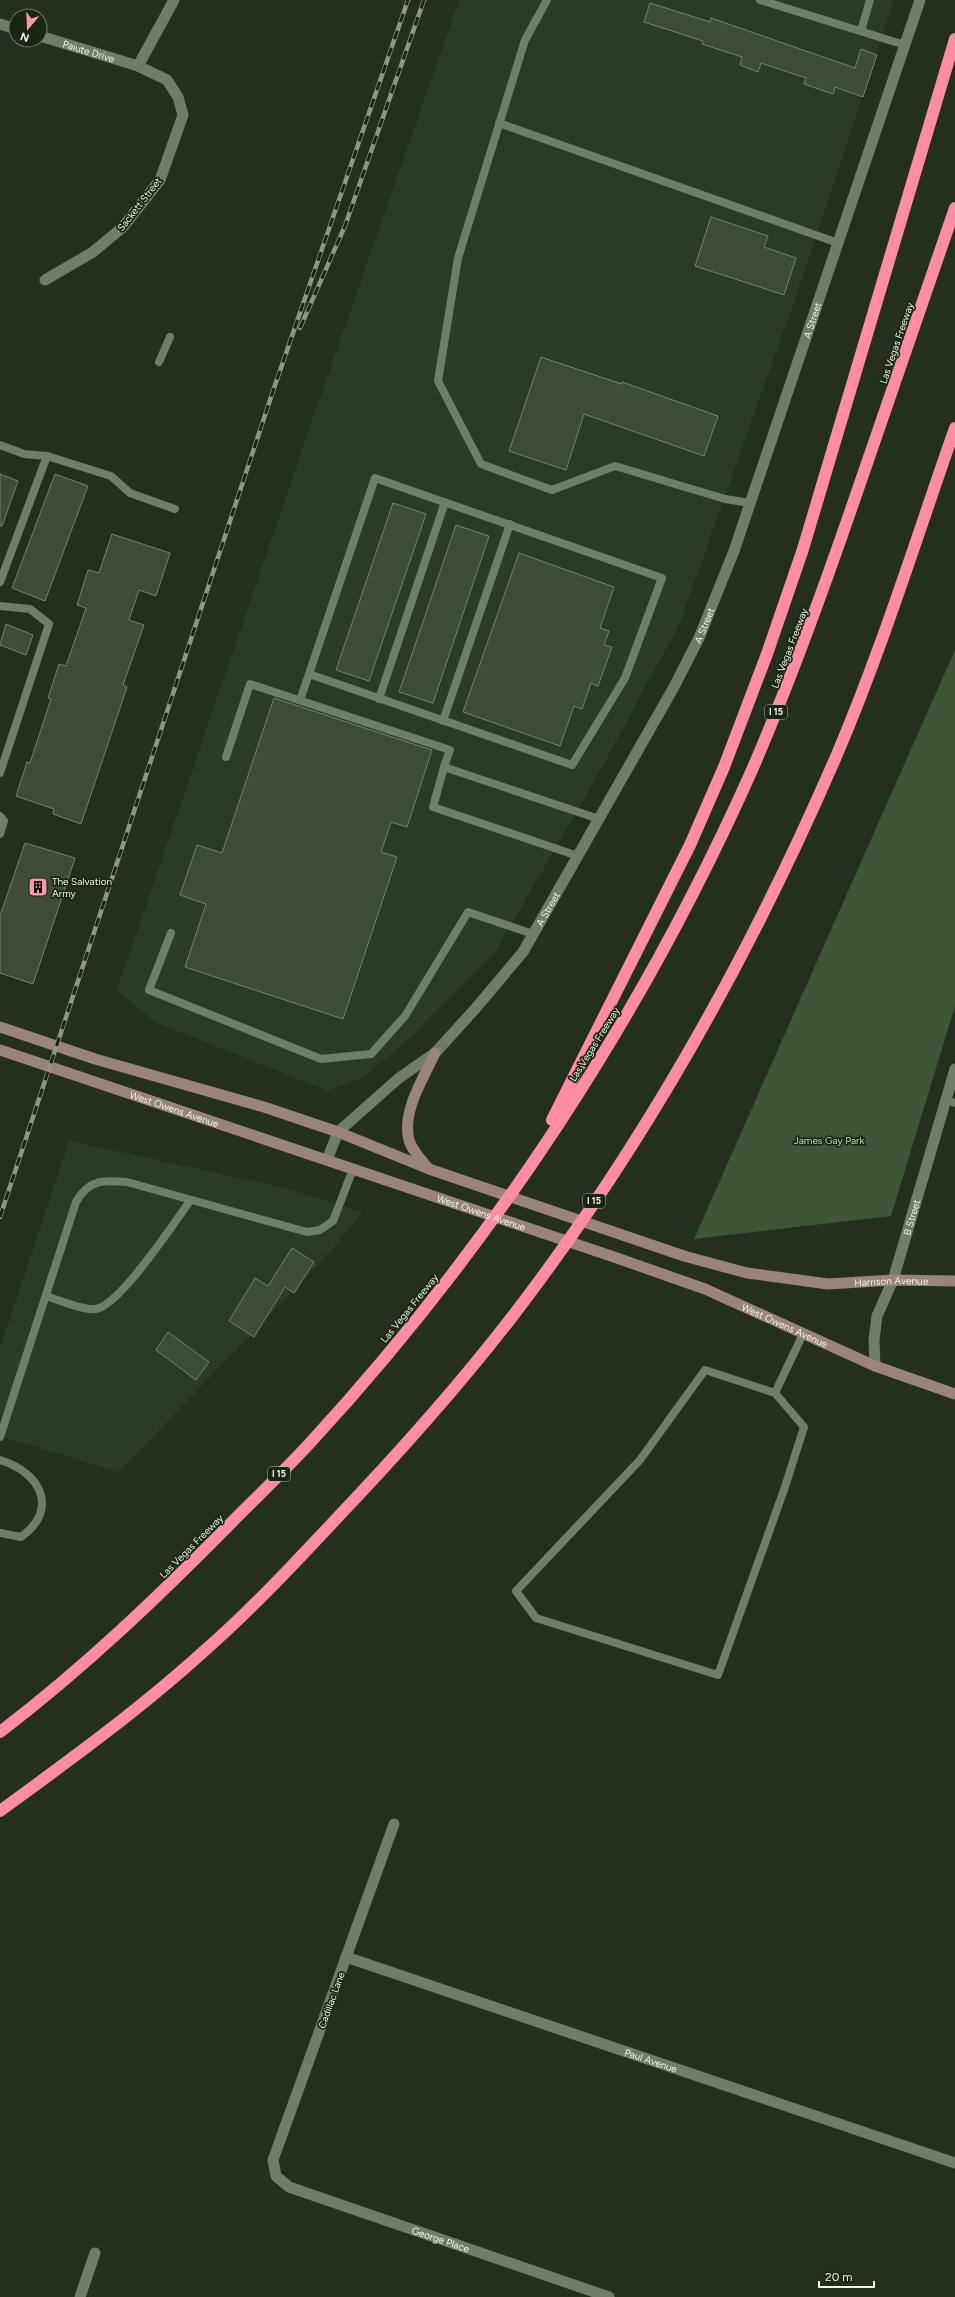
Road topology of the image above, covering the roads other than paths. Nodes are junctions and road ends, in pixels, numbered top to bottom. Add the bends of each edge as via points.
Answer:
1 (174, 0) edge
2 (547, 0) edge
3 (760, 0) edge
4 (870, 0) edge
5 (920, 0) edge
6 (861, 31) junction
7 (48, 38) edge
8 (955, 39) edge
9 (905, 45) junction
10 (138, 66) junction
11 (500, 123) junction
12 (955, 208) edge
13 (838, 243) junction
14 (45, 280) dead end
15 (170, 337) dead end
16 (159, 362) dead end
17 (955, 428) edge
18 (0, 445) edge
19 (47, 456) junction
20 (445, 502) junction
21 (750, 502) junction
22 (175, 509) dead end
23 (510, 524) junction
24 (0, 582) edge
25 (0, 606) edge
26 (309, 674) junction
27 (379, 698) junction
28 (300, 700) junction
29 (443, 721) junction
30 (226, 757) dead end
31 (444, 767) junction
32 (0, 773) edge
33 (0, 816) edge
34 (599, 819) junction
35 (0, 834) edge
36 (578, 856) junction
37 (171, 933) dead end
38 (533, 934) junction
39 (0, 1027) edge
40 (0, 1050) edge
41 (434, 1053) junction
42 (955, 1069) edge
43 (950, 1101) edge
44 (338, 1132) junction
45 (327, 1160) junction
46 (353, 1169) junction
47 (429, 1169) junction
48 (520, 1180) junction
49 (190, 1201) junction
50 (893, 1280) junction
51 (955, 1281) edge
52 (46, 1296) junction
53 (803, 1334) junction
54 (875, 1366) junction
55 (775, 1393) junction
56 (955, 1394) edge
57 (0, 1437) edge
58 (0, 1460) edge
59 (0, 1534) edge
60 (0, 1732) edge
61 (0, 1811) edge
62 (394, 1824) dead end
63 (346, 1957) junction
64 (955, 2163) edge
65 (276, 2176) joint
66 (95, 2253) dead end
67 (80, 2297) edge
68 (609, 2297) edge

1 - 10 street
2 - 11 lane via 525,40
3 - 6 lane
4 - 6 lane
5 - 9 street, A Street
6 - 9 lane
7 - 10 street, Paiute Drive
8 - 48 highway via 803,549 735,738 670,886
9 - 13 street, A Street
10 - 14 street, Sackett Street via 167,80 178,97 182,115 160,180 123,227 92,252
11 - 13 lane
11 - 21 lane via 458,258 438,381 481,464 552,490 615,466 725,499
12 - 48 highway, Las Vegas Freeway / I 15 via 815,613 752,768 698,883 649,976 572,1102
13 - 21 street, A Street
15 - 16 lane
17 - 61 highway, I 15 via 882,641 839,749 791,857 717,1001 680,1066 598,1196 510,1319 363,1490 285,1572 206,1650 127,1718
18 - 19 lane via 24,454
19 - 22 lane via 111,476 130,493
19 - 24 lane
20 - 23 lane
20 - 26 lane via 375,478
20 - 27 lane
21 - 34 street, A Street via 717,596 699,638
23 - 29 lane
23 - 29 lane via 662,578 625,678 572,765
25 - 32 lane via 30,609 49,624
26 - 27 lane
26 - 28 lane
27 - 29 lane
28 - 30 lane via 250,684
28 - 31 lane via 450,750
31 - 34 lane
31 - 36 lane via 433,807
33 - 35 lane via 4,821
34 - 36 street, A Street
36 - 38 street, A Street
37 - 38 lane via 149,990 321,1059 371,1054 405,1016 468,912
38 - 41 street, A Street via 518,958
39 - 44 main road via 95,1059 264,1107
40 - 45 main road, West Owens Avenue
41 - 44 street, A Street via 399,1078
41 - 47 main road via 408,1115 408,1136 416,1153
42 - 43 street, B Street
43 - 50 street, B Street
44 - 45 street, A Street
44 - 47 main road
45 - 46 main road, West Owens Avenue
46 - 49 lane via 333,1220 320,1230 307,1232
46 - 53 main road, West Owens Avenue via 705,1289
47 - 50 main road, Harrison Avenue via 684,1256 747,1273 828,1284
48 - 60 highway, Las Vegas Freeway / I 15 via 412,1324 308,1445 155,1599 86,1663
49 - 52 lane via 120,1294 104,1307 94,1309
49 - 52 lane via 127,1182 106,1181 83,1190 76,1202
50 - 51 main road, Harrison Avenue
50 - 54 street, B Street via 877,1316 874,1340
52 - 57 lane
53 - 54 main road, West Owens Avenue
53 - 55 lane
54 - 56 main road, West Owens Avenue
55 - 55 lane via 705,1370 640,1460 516,1591 536,1618 718,1675 804,1426
58 - 59 lane via 12,1464 34,1479 42,1496 41,1510 31,1530 21,1537
62 - 63 street, Cadillac Lane
63 - 64 street, Paul Avenue
63 - 65 street, Cadillac Lane via 273,2160
65 - 68 street, George Place via 289,2187
66 - 67 street

